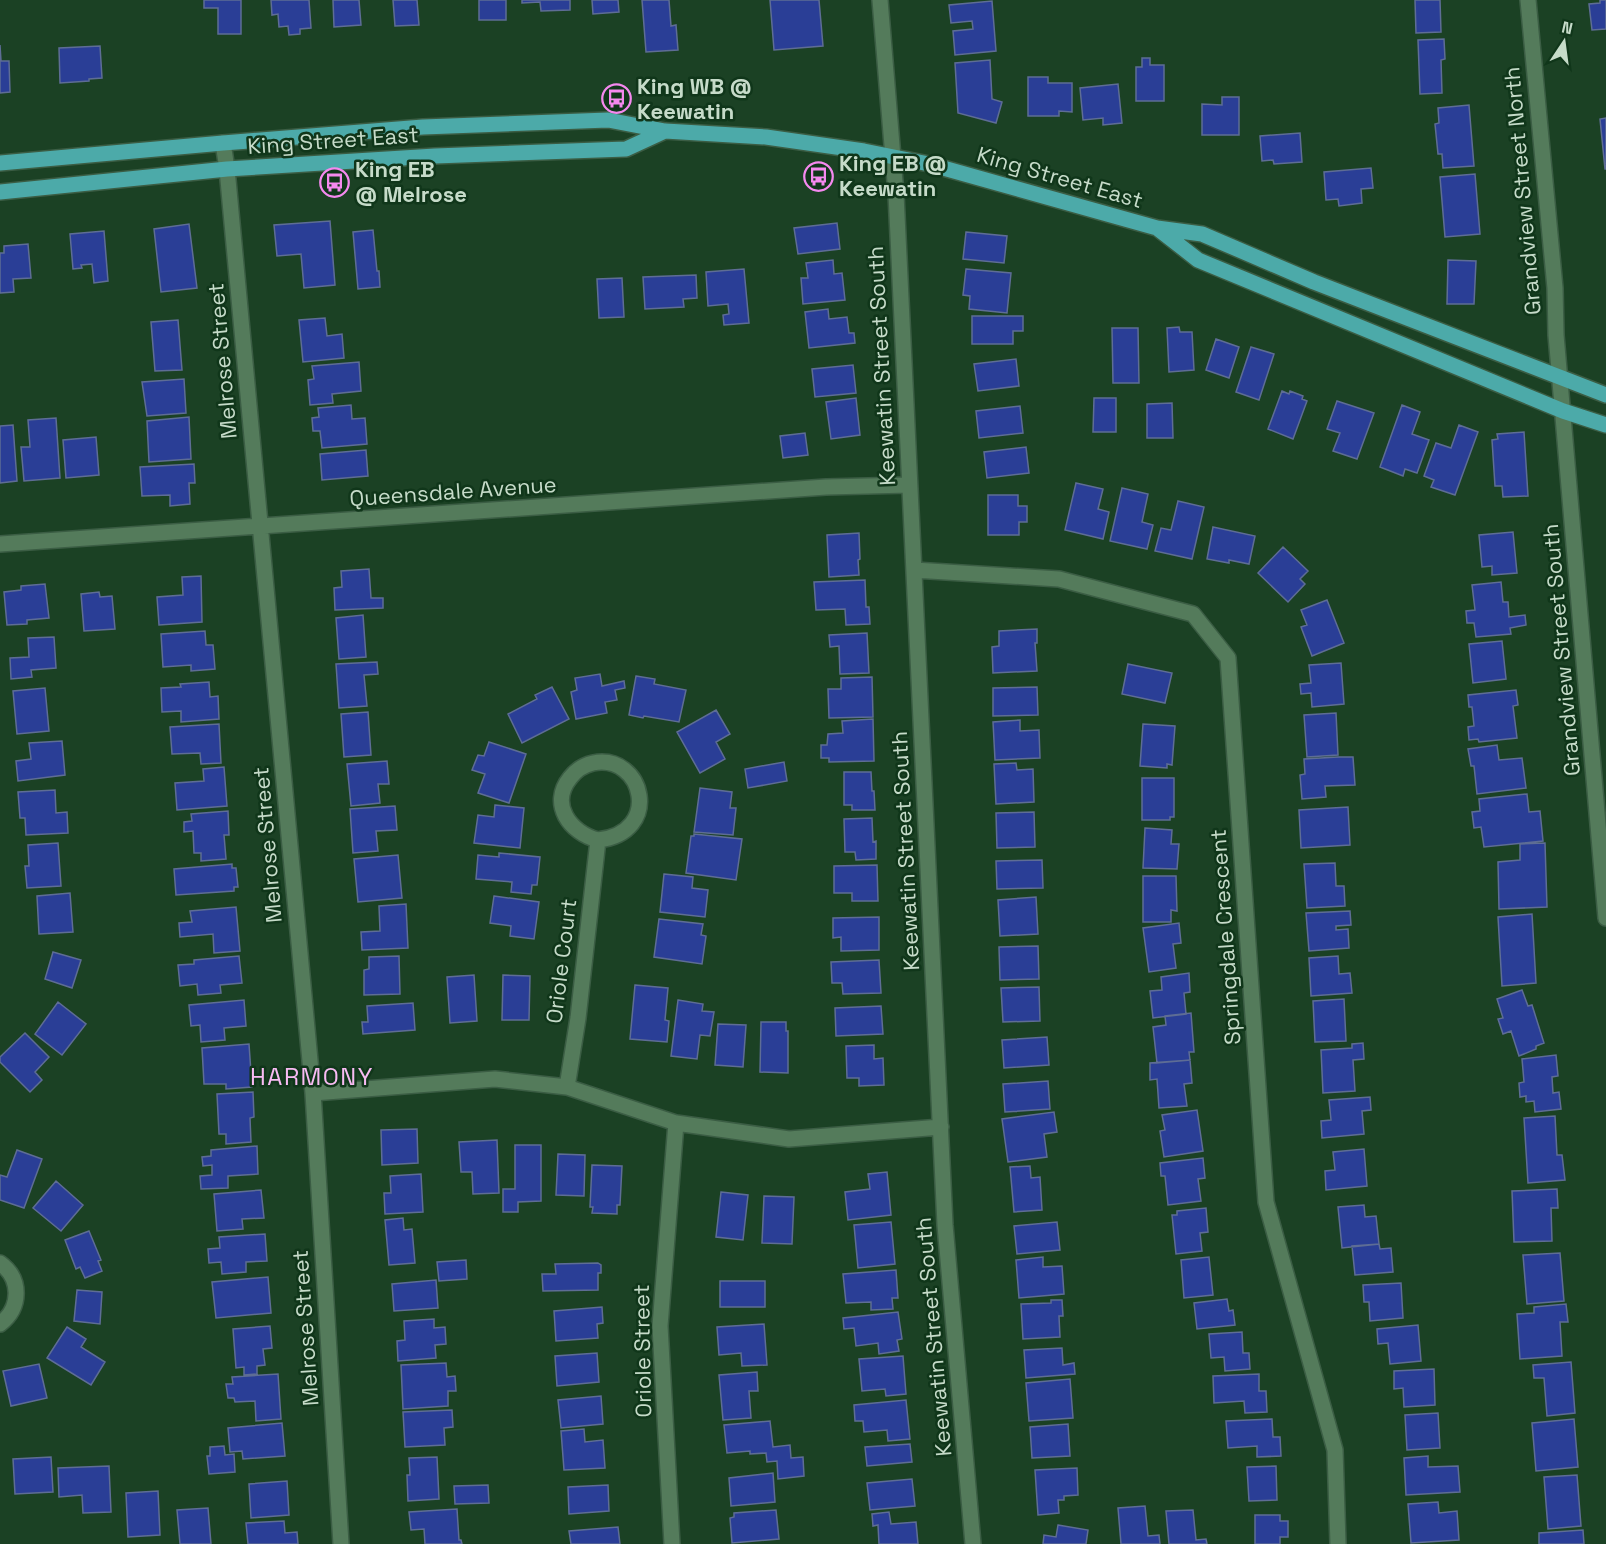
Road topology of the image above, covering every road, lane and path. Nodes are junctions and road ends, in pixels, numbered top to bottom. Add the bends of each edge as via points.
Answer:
1 (880, 0) edge
2 (1528, 0) edge
3 (665, 131) junction
4 (223, 142) junction
5 (892, 156) junction
6 (0, 164) edge
7 (227, 169) junction
8 (0, 192) edge
9 (1157, 228) junction
10 (1561, 378) junction
11 (1606, 395) edge
12 (1563, 411) junction
13 (1606, 425) edge
14 (909, 484) junction
15 (260, 527) junction
16 (0, 544) edge
17 (914, 570) junction
18 (598, 840) junction
19 (1606, 918) edge
20 (567, 1087) junction
21 (313, 1092) junction
22 (676, 1123) junction
23 (941, 1127) junction
24 (0, 1263) edge
25 (0, 1324) edge
26 (341, 1544) edge
27 (672, 1544) edge
28 (973, 1544) edge
29 (1338, 1544) edge

1 - 5 street, Keewatin Street South
2 - 10 street, Grandview Street North
3 - 4 main road, King Street East via 608,120 423,127
3 - 5 main road, King Street East via 766,137
3 - 7 main road, King Street East via 626,149
4 - 6 main road, King Street East
4 - 7 street, Melrose Street
5 - 9 main road, King Street East
5 - 14 street, Keewatin Street South
7 - 8 main road, King Street East
7 - 15 street, Melrose Street
9 - 10 main road, King Street East via 1202,234
9 - 12 main road, King Street East via 1198,260
10 - 11 main road, King Street East
10 - 12 street, Grandview Street South
12 - 13 main road, King Street East
12 - 19 street, Grandview Street South
14 - 15 street, Queensdale Avenue
14 - 17 street, Keewatin Street South
15 - 16 street, Queensdale Avenue
15 - 21 street, Melrose Street
17 - 23 street, Keewatin Street South
17 - 29 street, Springdale Crescent via 1059,579 1193,614 1228,658 1266,1202 1335,1450
18 - 18 street via 579,833 570,824 562,802 568,780 576,771 598,762 624,770 636,785 640,805 628,829 617,837
18 - 20 street, Oriole Court
20 - 21 street via 495,1079
20 - 22 street
21 - 26 street, Melrose Street
22 - 23 street via 789,1139
22 - 27 street, Oriole Street via 660,1326
23 - 28 street, Keewatin Street South via 945,1225
24 - 25 street via 14,1278 17,1290 16,1303

